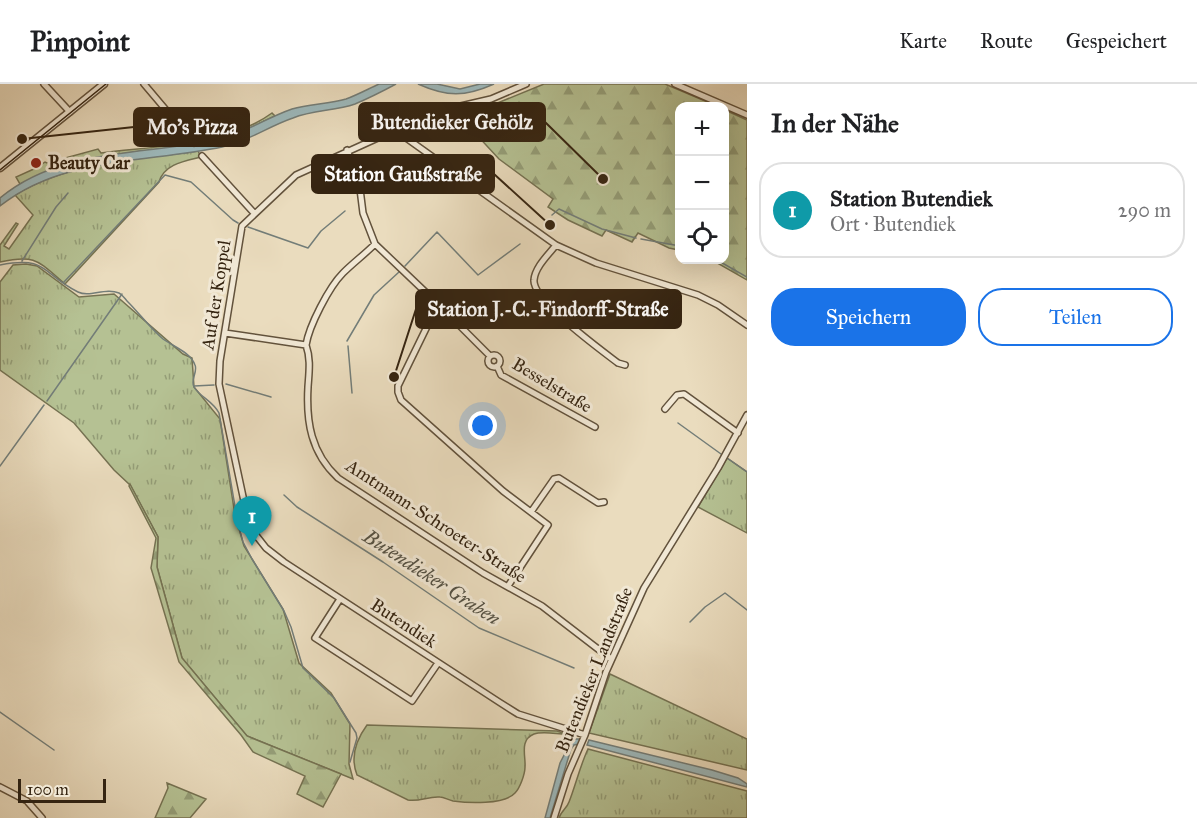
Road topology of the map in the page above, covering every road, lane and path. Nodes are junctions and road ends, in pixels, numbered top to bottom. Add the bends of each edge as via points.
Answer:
1 (44, 84) edge
2 (103, 84) edge
3 (144, 84) edge
4 (526, 84) edge
5 (675, 84) edge
6 (70, 112) junction
7 (747, 115) edge
8 (395, 130) junction
9 (194, 143) dead end
10 (347, 150) junction
11 (202, 156) dead end
12 (0, 168) edge
13 (254, 213) junction
14 (375, 244) junction
15 (556, 245) junction
16 (438, 304) junction
17 (747, 325) edge
18 (225, 333) junction
19 (306, 345) junction
20 (625, 365) dead end
21 (665, 409) dead end
22 (747, 415) edge
23 (595, 427) dead end
24 (738, 433) junction
25 (242, 497) joint
26 (604, 502) dead end
27 (531, 512) junction
28 (508, 586) junction
29 (340, 599) junction
30 (612, 659) junction
31 (438, 663) junction
32 (585, 735) junction
33 (0, 787) edge
34 (42, 818) edge
35 (554, 818) edge

1 - 6 street
2 - 6 street
3 - 9 street
4 - 8 street, Auf der Koppel via 481,102 435,112
5 - 7 street
6 - 12 street
8 - 10 street, Auf der Koppel
8 - 15 street
10 - 13 street, Auf der Koppel via 296,174
10 - 14 street
11 - 13 street
13 - 18 street, Auf der Koppel via 242,226
14 - 16 street, Besselstraße
14 - 19 street via 341,274 308,334
15 - 17 street via 596,263 698,295
15 - 20 street via 536,272 535,289 582,335
16 - 23 street, Besselstraße via 490,356 490,365 497,366 501,375
16 - 27 street via 398,386 400,400
18 - 19 street
18 - 25 street, Auf der Koppel via 219,384
19 - 28 street, Amtmann-Schroeter-Straße via 310,356 311,431 315,448 326,466
21 - 24 street via 677,395 684,394
22 - 24 street, Butendieker Landstraße
24 - 30 street, Butendieker Landstraße via 644,588
25 - 29 street, Butendiek via 248,520 266,548
26 - 27 street via 598,503 559,478 554,479
27 - 28 street via 548,525
28 - 30 street, Amtmann-Schroeter-Straße via 542,606
29 - 31 street, Butendiek
29 - 31 street via 315,638 412,701
30 - 32 street, Butendieker Landstraße
31 - 32 street, Butendiek via 519,714
32 - 35 street, Butendieker Landstraße
33 - 34 street via 27,801

